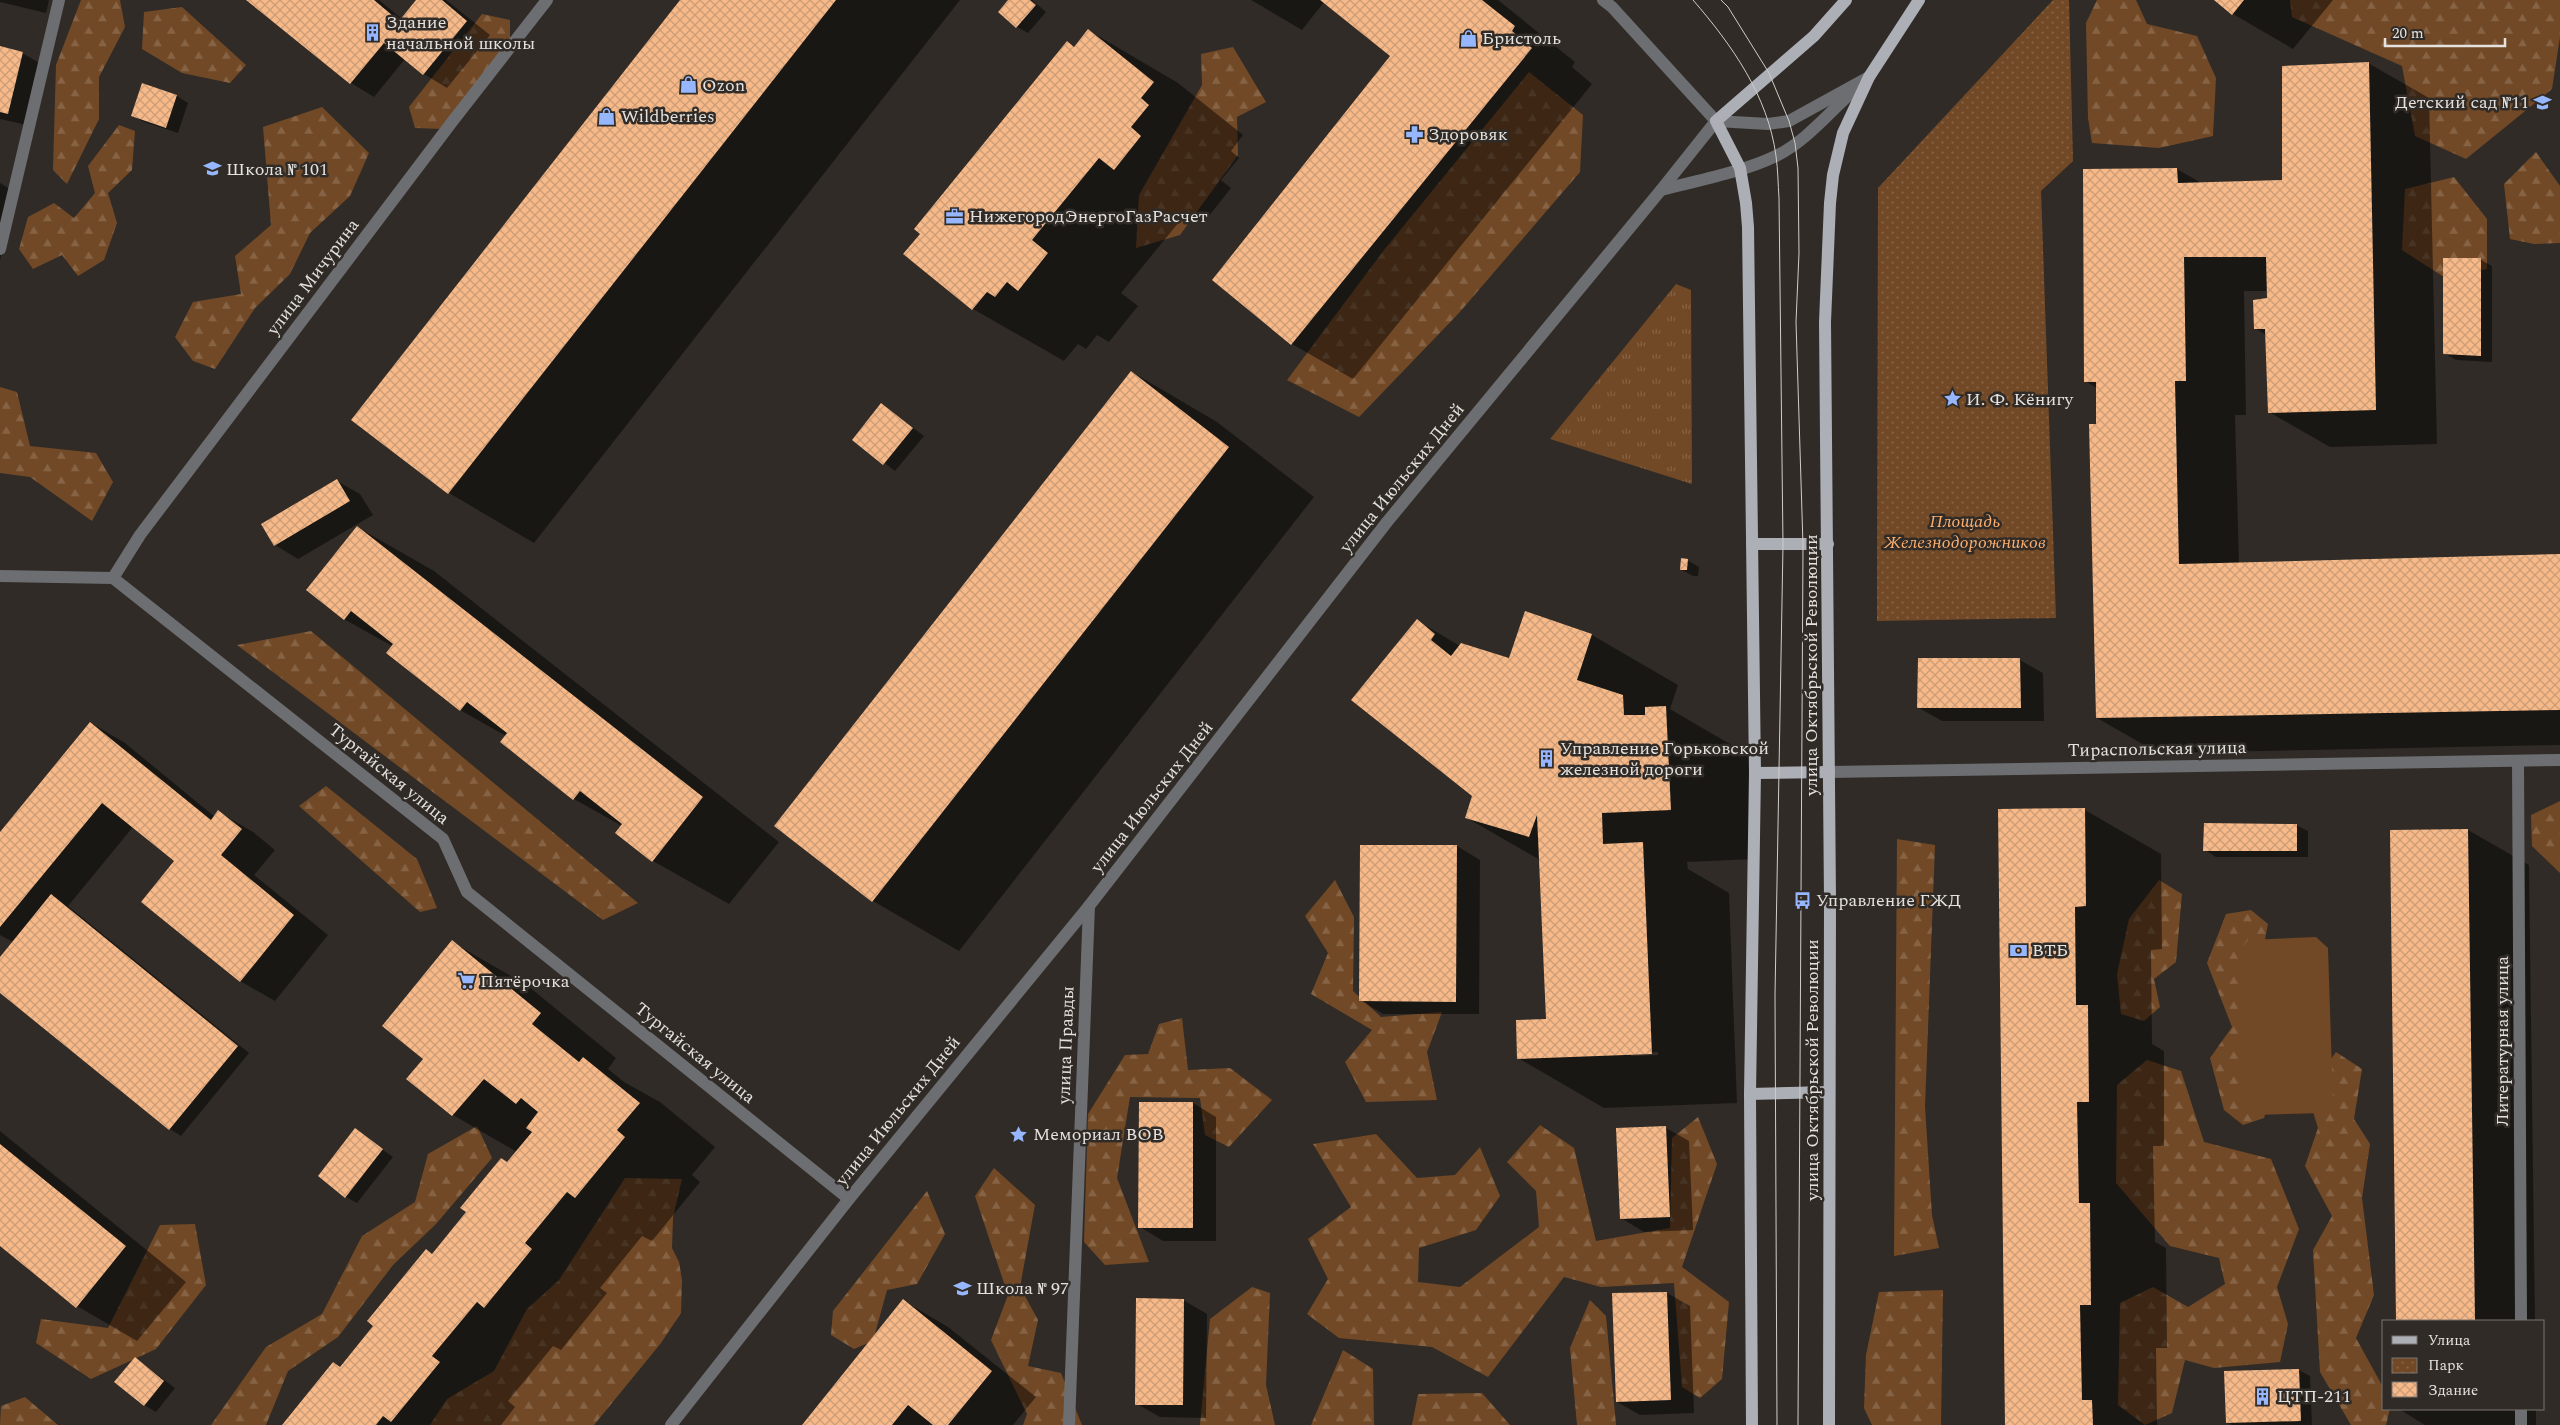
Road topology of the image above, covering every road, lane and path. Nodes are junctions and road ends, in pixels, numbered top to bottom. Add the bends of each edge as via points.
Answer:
1 (59, 0) edge
2 (547, 0) edge
3 (1603, 0) edge
4 (1846, 0) edge
5 (1919, 0) edge
6 (1869, 77) junction
7 (1716, 120) junction
8 (1740, 168) junction
9 (1661, 190) junction
10 (0, 249) edge
11 (1752, 544) junction
12 (1828, 544) junction
13 (0, 576) edge
14 (113, 578) junction
15 (2560, 760) edge
16 (2518, 761) junction
17 (1829, 772) junction
18 (1755, 773) junction
19 (1089, 906) junction
20 (1829, 1092) junction
21 (1750, 1094) junction
22 (849, 1199) junction
23 (2520, 1320) edge
24 (2521, 1410) edge
25 (671, 1425) edge
26 (1069, 1425) edge
27 (1752, 1425) edge
28 (1829, 1425) edge
29 (2521, 1425) edge

1 - 10 street
2 - 14 street, улица Мичурина via 140,535
3 - 7 street
4 - 7 main road via 1814,36
5 - 6 main road, улица Октябрьской Революции
6 - 7 street via 1788,121 1768,124
6 - 8 street via 1795,143 1776,156
6 - 12 main road, улица Октябрьской Революции via 1843,133 1830,203 1825,322
7 - 8 main road
7 - 9 street, улица Июльских Дней
8 - 9 street
8 - 11 main road via 1748,227
9 - 19 street, улица Июльских Дней via 1386,522
11 - 12 main road
11 - 18 main road
12 - 17 main road, улица Октябрьской Революции
13 - 14 street
14 - 22 street, Тургайская улица via 443,839 467,892
15 - 16 street, Тираспольская улица
16 - 17 street, Тираспольская улица
16 - 23 street, Литературная улица
17 - 18 main road, Тираспольская улица
17 - 20 main road, улица Октябрьской Революции
18 - 21 main road
19 - 22 street, улица Июльских Дней
19 - 26 street, улица Правды
20 - 21 main road
20 - 28 main road, улица Октябрьской Революции
21 - 27 main road
22 - 25 street, улица Июльских Дней
24 - 29 street

